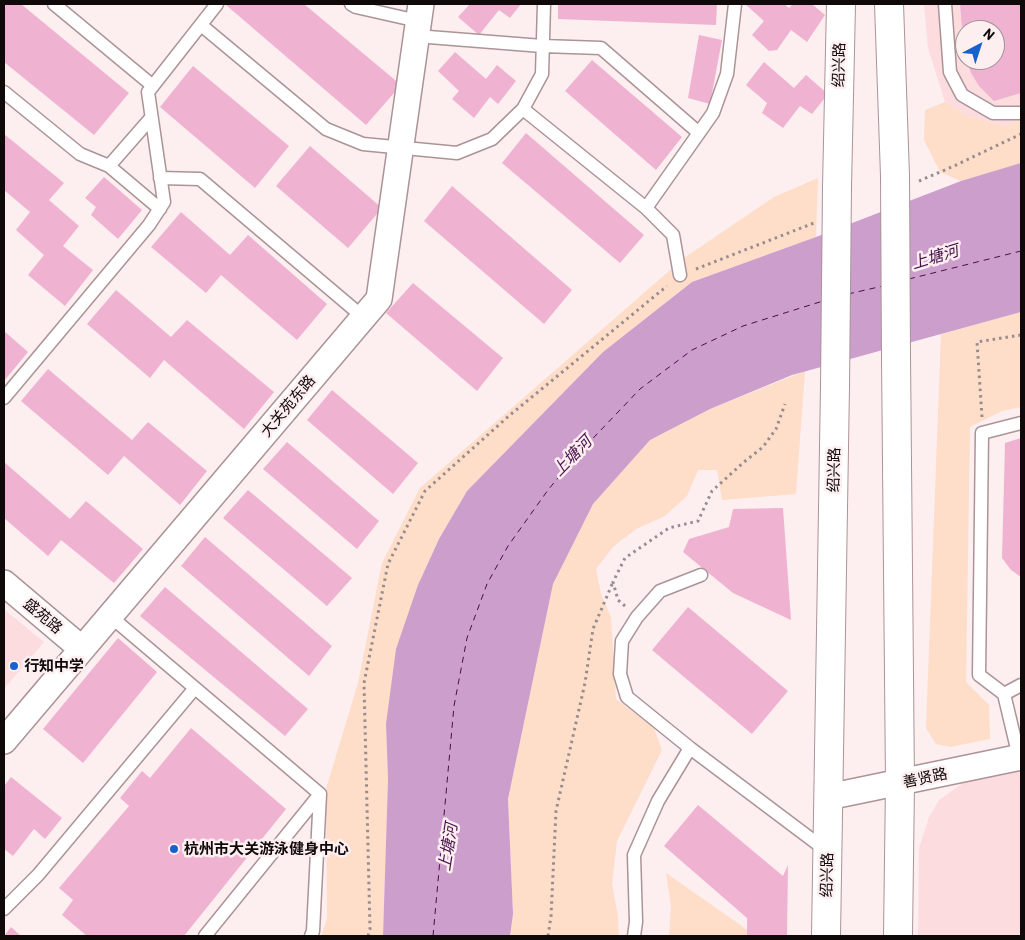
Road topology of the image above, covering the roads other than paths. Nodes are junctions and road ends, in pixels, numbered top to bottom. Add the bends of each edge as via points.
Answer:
1 (54, 4) edge
2 (217, 4) edge
3 (351, 4) edge
4 (544, 4) edge
5 (735, 4) edge
6 (841, 4) edge
7 (889, 4) edge
8 (945, 4) edge
9 (418, 20) edge
10 (201, 25) junction
11 (542, 46) junction
12 (153, 86) junction
13 (4, 92) edge
14 (523, 109) junction
15 (1021, 113) edge
16 (152, 118) junction
17 (699, 133) junction
18 (400, 147) junction
19 (109, 166) junction
20 (160, 178) junction
21 (646, 208) junction
22 (160, 209) junction
23 (680, 275) road end
24 (363, 317) junction
25 (4, 398) edge
26 (1021, 423) edge
27 (701, 575) dead end
28 (4, 583) edge
29 (110, 616) junction
30 (82, 648) junction
31 (1021, 686) edge
32 (195, 688) junction
33 (1004, 694) junction
34 (4, 741) edge
35 (690, 748) junction
36 (1020, 757) edge
37 (900, 783) junction
38 (320, 794) junction
39 (828, 797) junction
40 (827, 851) junction
41 (4, 909) edge
42 (205, 936) edge
43 (312, 936) edge
44 (634, 936) edge
45 (826, 936) edge
46 (898, 936) edge

1 - 12 lane
2 - 10 lane
3 - 9 lane
4 - 11 lane
5 - 17 lane via 727,74 713,113
6 - 39 main road, 绍兴路, bridge
7 - 37 main road, bridge via 895,176
8 - 15 lane via 950,72 962,95 993,113
9 - 11 lane
9 - 18 street, 大关苑东路
10 - 12 lane
10 - 18 lane via 326,129 363,144
11 - 14 lane via 542,74
11 - 17 lane via 601,48
12 - 16 lane via 148,92
13 - 19 lane via 80,154
14 - 18 lane via 492,139 457,153
14 - 21 lane
16 - 19 lane
16 - 20 lane
17 - 21 lane
18 - 24 street, 大关苑东路 via 379,299
19 - 22 lane
20 - 22 lane via 164,202
20 - 24 lane via 200,179
21 - 23 lane via 673,235
22 - 25 lane
24 - 29 street, 大关苑东路
26 - 33 lane via 982,433 979,675
27 - 35 lane via 660,591 637,617 622,641 620,674 627,697
28 - 30 street, 盛苑路
29 - 30 street, 大关苑东路
29 - 32 lane
30 - 34 street, 大关苑东路
31 - 33 lane
32 - 38 lane
32 - 41 lane via 38,875
33 - 36 lane
35 - 40 lane
35 - 44 lane via 658,800 634,854
36 - 37 street, 善贤路
37 - 39 street, 善贤路
37 - 46 main road
38 - 42 lane
38 - 43 lane
39 - 40 main road, 绍兴路
40 - 45 main road, 绍兴路

